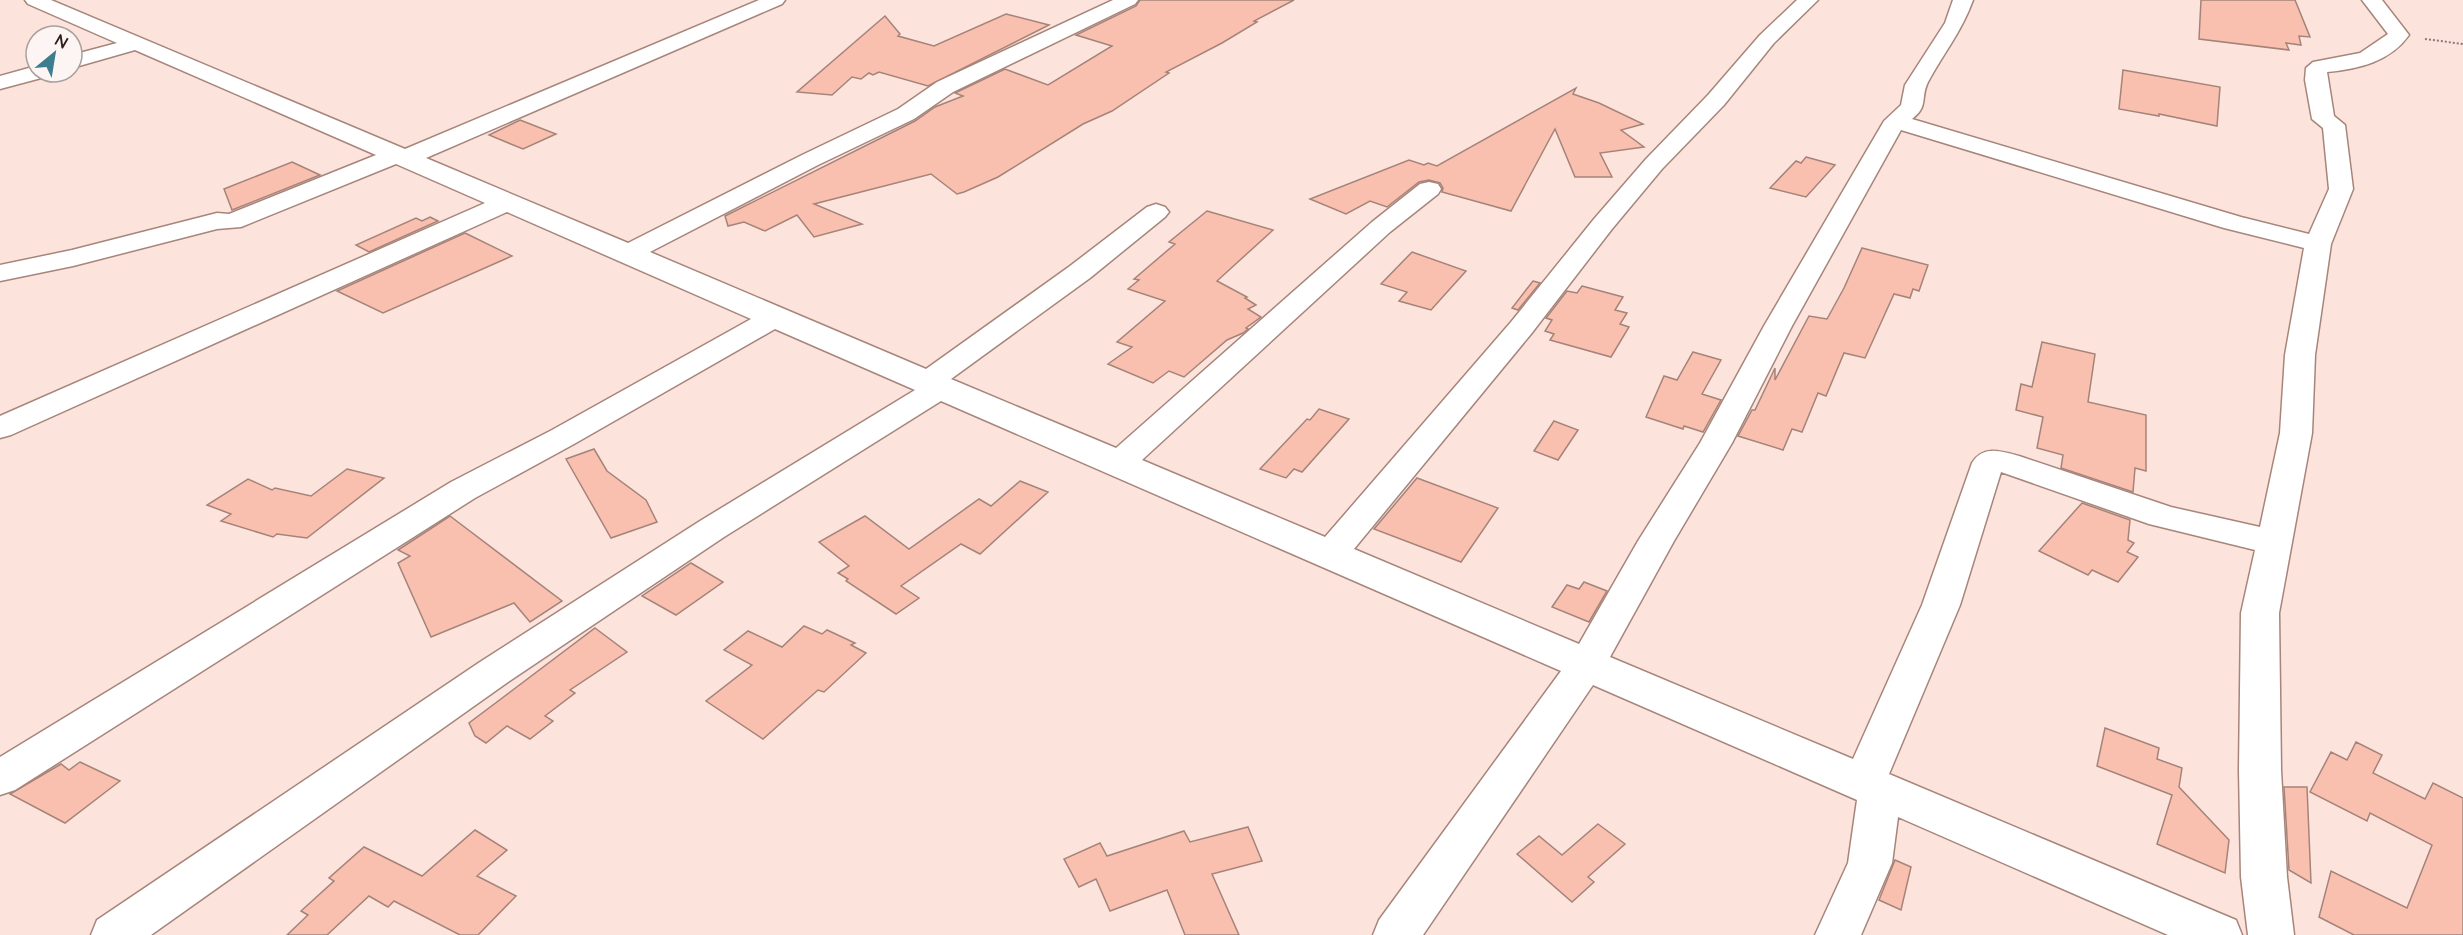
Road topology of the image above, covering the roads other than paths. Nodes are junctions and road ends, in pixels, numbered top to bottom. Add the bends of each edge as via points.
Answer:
1 (775, 0) edge
2 (1128, 0) edge
3 (1808, 0) edge
4 (1963, 0) edge
5 (2372, 0) edge
6 (62, 5) edge
7 (135, 44) junction
8 (84, 59) edge
9 (24, 76) edge
10 (0, 83) edge
11 (1895, 121) junction
12 (401, 157) junction
13 (1428, 189) dead end
14 (506, 203) junction
15 (1156, 212) dead end
16 (2318, 244) junction
17 (627, 254) junction
18 (0, 273) edge
19 (775, 317) junction
20 (933, 385) junction
21 (0, 428) edge
22 (1118, 464) junction
23 (2276, 542) junction
24 (1330, 554) junction
25 (1587, 664) junction
26 (0, 778) edge
27 (1872, 786) junction
28 (114, 935) edge
29 (1396, 935) edge
30 (1838, 935) edge
31 (2219, 935) edge
32 (2271, 935) edge

1 - 12 street
2 - 17 street via 945,87 906,114
3 - 24 street via 1767,39 1716,100 1654,164
4 - 11 street via 1955,22 1916,85 1912,108
5 - 16 street via 2399,35 2362,61 2317,68 2323,119 2334,125 2341,189
6 - 7 street
7 - 8 street
7 - 12 street
9 - 10 street
11 - 16 street via 2233,223
11 - 25 street via 1716,443
12 - 14 street
12 - 18 street via 232,222 217,221
13 - 22 street
14 - 17 street
14 - 21 street
15 - 20 street
16 - 23 street via 2300,356 2296,433
17 - 19 street
19 - 20 street
19 - 26 street via 463,490
20 - 22 street
20 - 28 street via 494,672
22 - 24 street
23 - 27 street via 2187,524 2007,463 1988,462 1941,605
23 - 32 street via 2260,613 2260,770 2264,877
24 - 25 street
25 - 27 street
25 - 29 street
27 - 30 street via 1870,863
27 - 31 street

